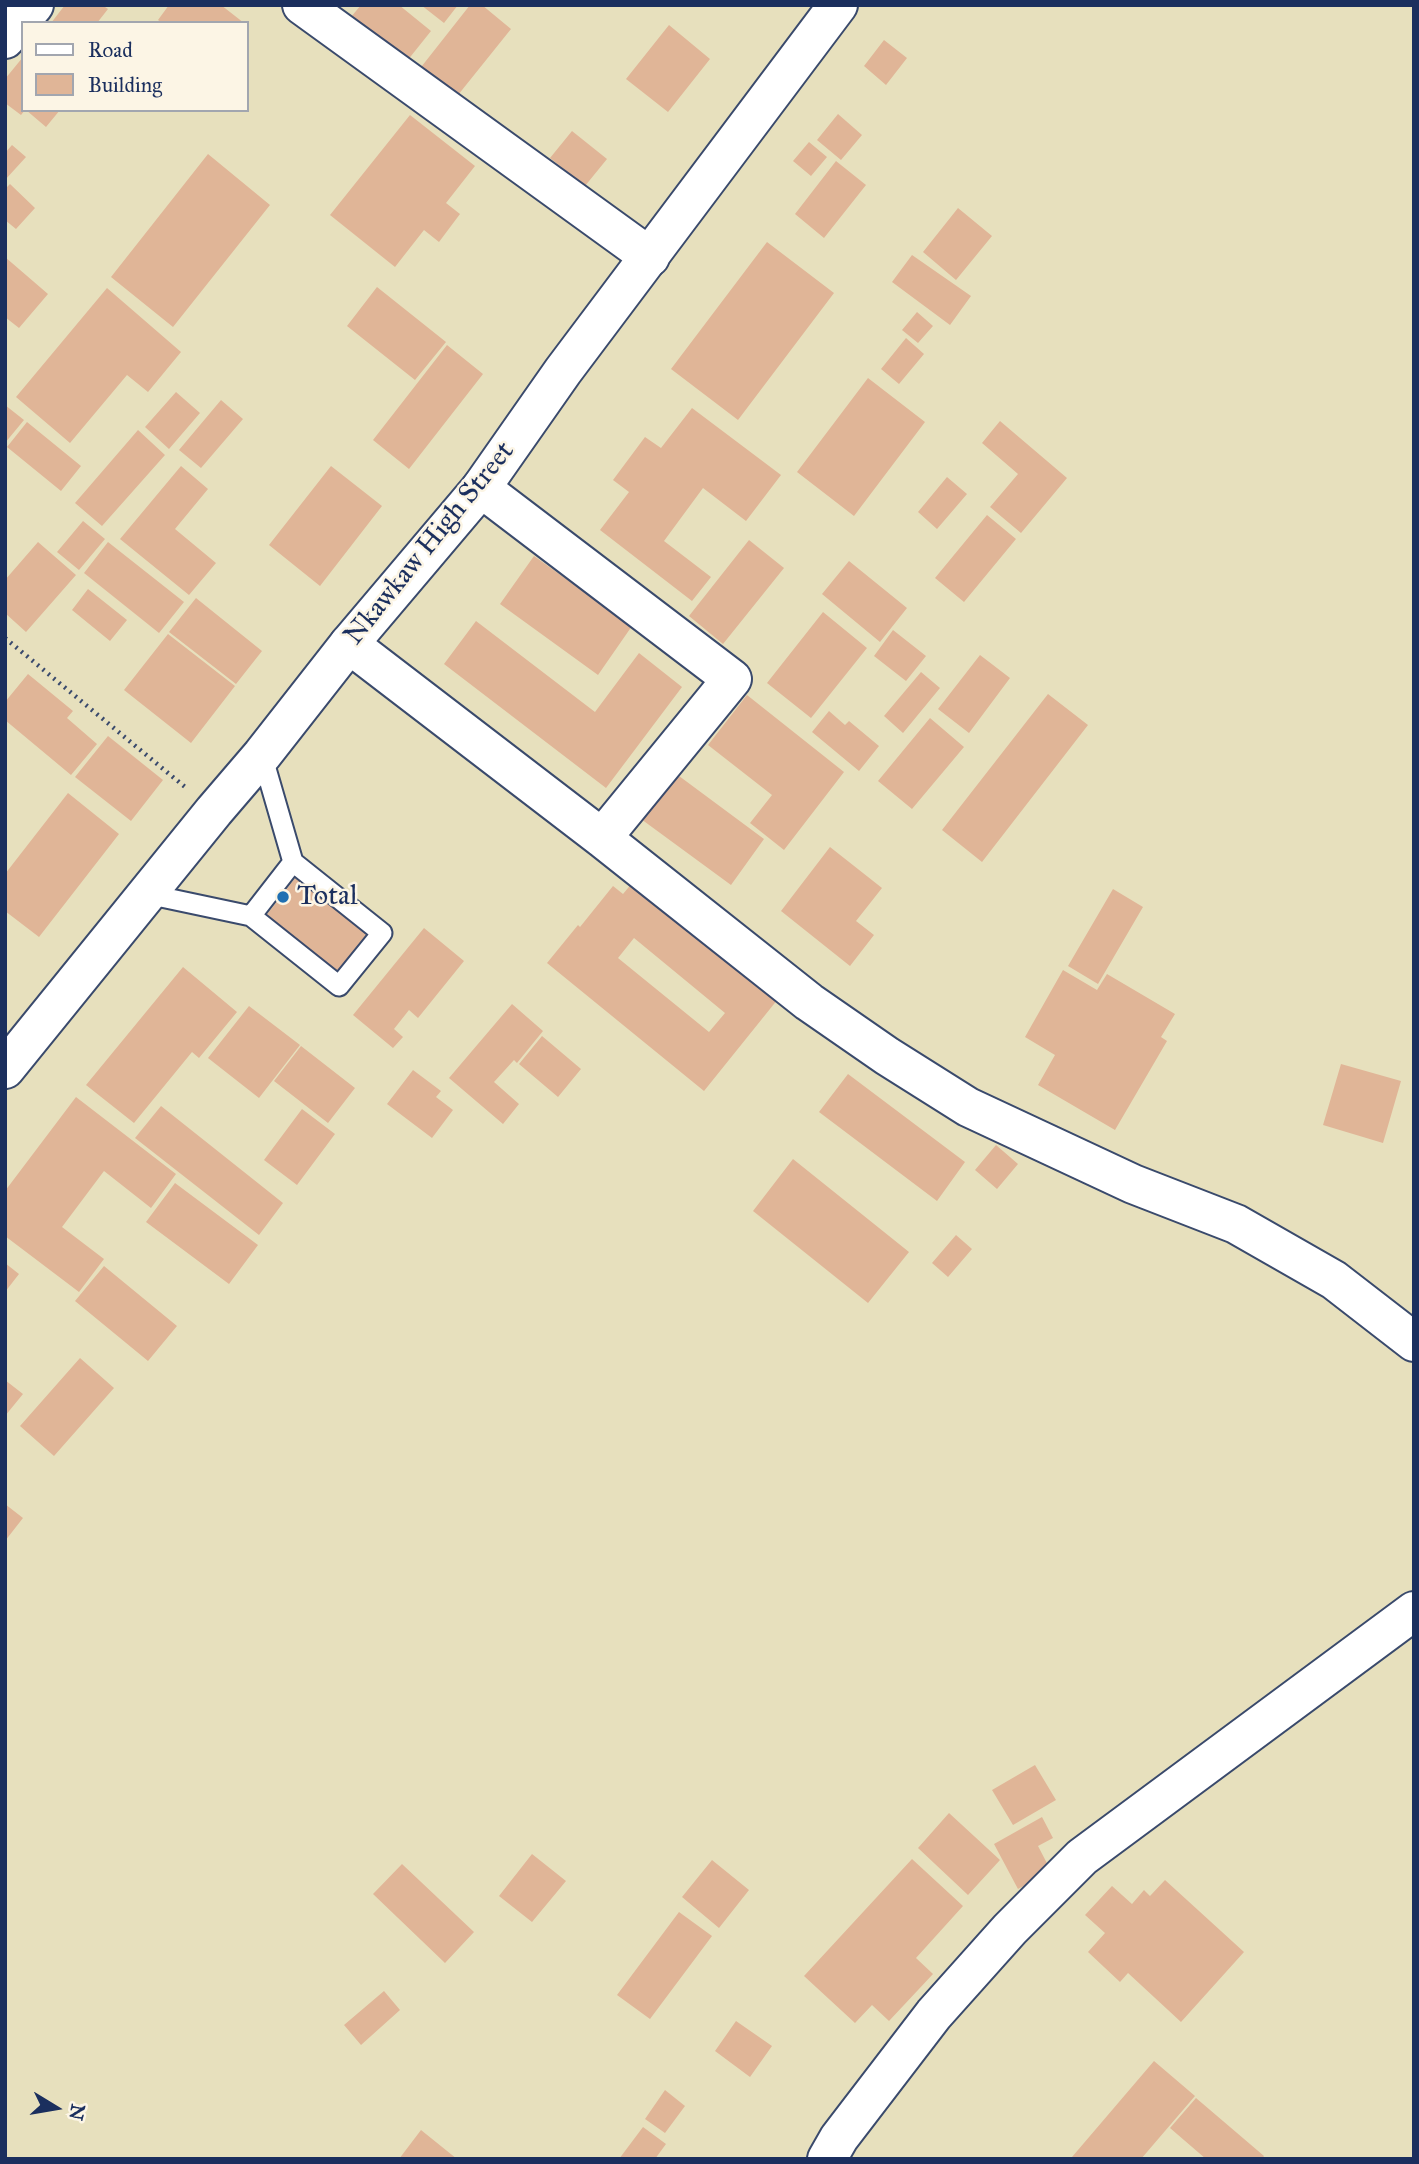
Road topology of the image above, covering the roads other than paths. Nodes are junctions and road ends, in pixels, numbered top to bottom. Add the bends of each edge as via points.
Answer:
1 (34, 5) edge
2 (302, 5) edge
3 (838, 5) edge
4 (5, 39) edge
5 (650, 257) junction
6 (481, 488) junction
7 (349, 644) junction
8 (262, 755) junction
9 (602, 838) junction
10 (293, 862) junction
11 (147, 894) junction
12 (251, 916) junction
13 (5, 1069) edge
14 (1414, 1342) edge
15 (1414, 1611) edge
16 (827, 2159) edge

1 - 4 street
2 - 5 street
3 - 5 street, Nkawkaw High Street
5 - 6 street, Nkawkaw High Street
6 - 7 street, Nkawkaw High Street
6 - 9 street via 732,679
7 - 8 street, Nkawkaw High Street
7 - 9 street
8 - 10 lane
8 - 11 street, Nkawkaw High Street
9 - 14 street via 809,1002 968,1107 1133,1184 1236,1224 1334,1280
10 - 12 lane
10 - 12 lane via 382,933 339,986
11 - 12 lane
11 - 13 street, Nkawkaw High Street
15 - 16 street via 1082,1857 934,2014

